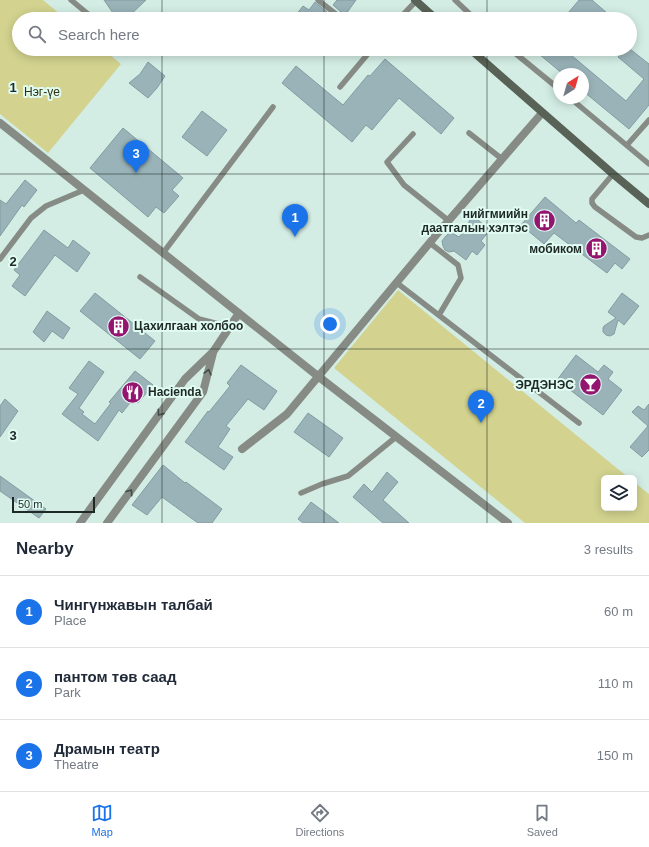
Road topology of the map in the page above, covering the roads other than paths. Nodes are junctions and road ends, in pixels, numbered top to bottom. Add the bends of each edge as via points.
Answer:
1 (71, 0) edge
2 (318, 0) edge
3 (416, 0) edge
4 (455, 0) edge
5 (86, 12) edge
6 (333, 12) edge
7 (405, 12) edge
8 (429, 12) edge
9 (468, 12) edge
10 (366, 56) edge
11 (478, 56) edge
12 (519, 56) edge
13 (553, 84) edge
14 (340, 87) dead end
15 (577, 104) edge
16 (273, 107) dead end
17 (542, 112) junction
18 (649, 120) edge
19 (0, 123) edge
20 (469, 133) dead end
21 (413, 134) dead end
22 (627, 145) junction
23 (502, 159) junction
24 (649, 164) edge
25 (613, 174) junction
26 (84, 190) junction
27 (649, 204) edge
28 (449, 221) junction
29 (649, 235) edge
30 (430, 243) junction
31 (163, 253) junction
32 (0, 259) edge
33 (140, 277) dead end
34 (397, 283) junction
35 (239, 313) junction
36 (439, 315) junction
37 (230, 327) junction
38 (213, 352) junction
39 (319, 377) junction
40 (579, 423) dead end
41 (396, 437) junction
42 (242, 450) dead end
43 (301, 493) dead end
44 (110, 522) edge
45 (80, 523) edge
46 (508, 523) edge

1 - 5 lane
2 - 6 lane
3 - 7 lane
3 - 8 street
4 - 9 lane
10 - 14 lane
11 - 17 street
12 - 13 lane
15 - 22 lane
16 - 31 lane
17 - 23 street
17 - 25 street
18 - 22 lane
19 - 26 street
20 - 23 lane
21 - 28 lane via 386,162 404,186
22 - 24 lane
23 - 28 street
25 - 27 street
25 - 29 lane via 592,199 592,203 636,237
26 - 31 street
26 - 32 lane via 46,206 30,218
28 - 30 street
30 - 34 street
30 - 36 lane via 458,264 461,278
31 - 35 street
33 - 37 lane via 199,319
34 - 36 lane
34 - 39 street
35 - 37 street
35 - 39 street
36 - 40 lane
37 - 38 street
44 -> 38 street via 203,392
38 -> 45 street via 185,379
39 - 41 street
39 - 42 street via 287,414
41 - 43 lane via 348,476
41 - 46 street

